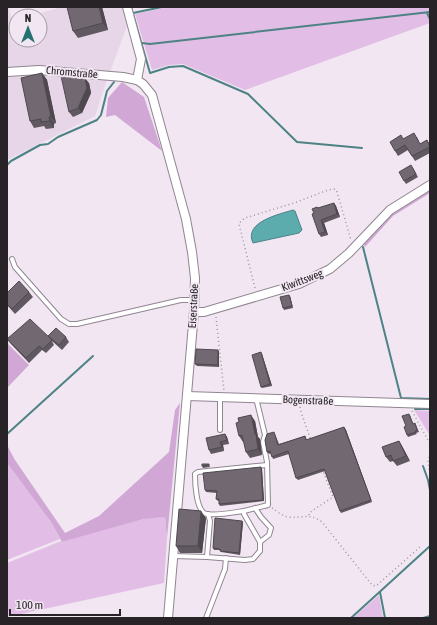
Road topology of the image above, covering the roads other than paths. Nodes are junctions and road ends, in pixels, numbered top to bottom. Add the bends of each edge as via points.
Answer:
1 (127, 7) edge
2 (7, 72) edge
3 (136, 80) junction
4 (430, 185) edge
5 (12, 259) dead end
6 (195, 300) junction
7 (194, 312) junction
8 (187, 396) junction
9 (222, 397) junction
10 (256, 398) junction
11 (430, 404) edge
12 (220, 430) dead end
13 (267, 466) junction
14 (255, 508) junction
15 (244, 511) junction
16 (208, 514) junction
17 (260, 542) junction
18 (174, 556) junction
19 (208, 556) junction
20 (226, 558) junction
21 (168, 618) edge
22 (206, 618) edge

1 - 3 street via 141,59
2 - 3 street, Chromstraße via 47,70
3 - 6 street, Eiserstraße via 152,95 186,220 195,278
4 - 7 street, Kiwittsweg via 390,210 330,269 299,284 204,312
5 - 6 lane via 15,267 61,320 69,324 181,300
6 - 7 street, Eiserstraße
7 - 8 street, Eiserstraße
8 - 9 street, Bogenstraße
8 - 18 street, Eiserstraße
9 - 10 street, Bogenstraße
9 - 12 lane
10 - 11 street, Bogenstraße
10 - 13 lane via 265,435 263,442
13 - 14 lane via 268,506
13 - 16 lane via 195,474 200,509
14 - 15 lane
14 - 17 lane via 271,528 269,535
15 - 16 lane
15 - 17 lane
16 - 19 lane
17 - 20 lane via 260,550 253,559
18 - 19 lane
18 - 21 street, Eiserstraße
19 - 20 lane
20 - 22 lane via 225,569

